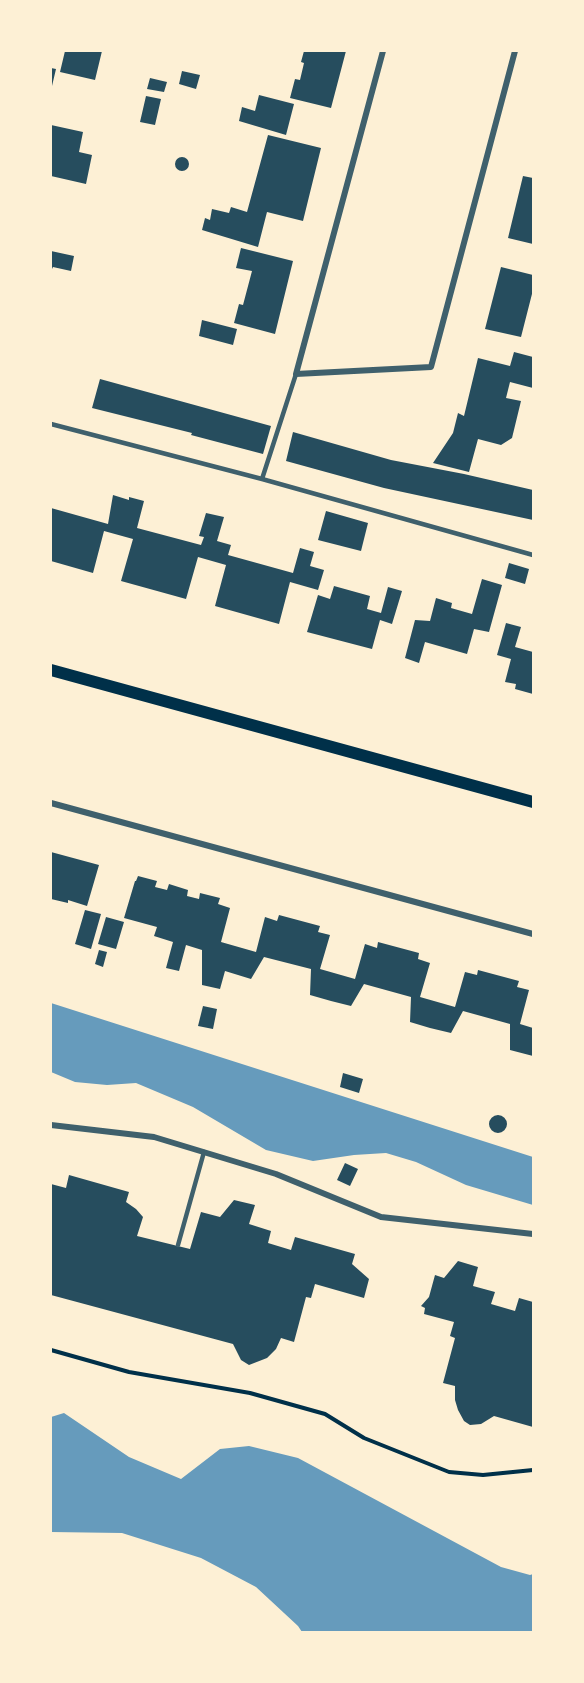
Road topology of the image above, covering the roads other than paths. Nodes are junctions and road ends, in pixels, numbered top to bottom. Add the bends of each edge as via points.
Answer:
1 (383, 51) edge
2 (515, 51) edge
3 (296, 374) junction
4 (51, 423) edge
5 (262, 479) junction
6 (533, 555) edge
7 (51, 670) edge
8 (533, 802) edge
9 (51, 803) edge
10 (533, 934) edge
11 (51, 1125) edge
12 (204, 1152) junction
13 (533, 1234) edge
14 (178, 1245) dead end

1 - 3 street
2 - 3 street via 431,367
3 - 5 lane
4 - 5 lane
5 - 6 lane
7 - 8 main road
9 - 10 street
11 - 12 street via 154,1137
12 - 13 street via 276,1174 381,1217
12 - 14 lane

